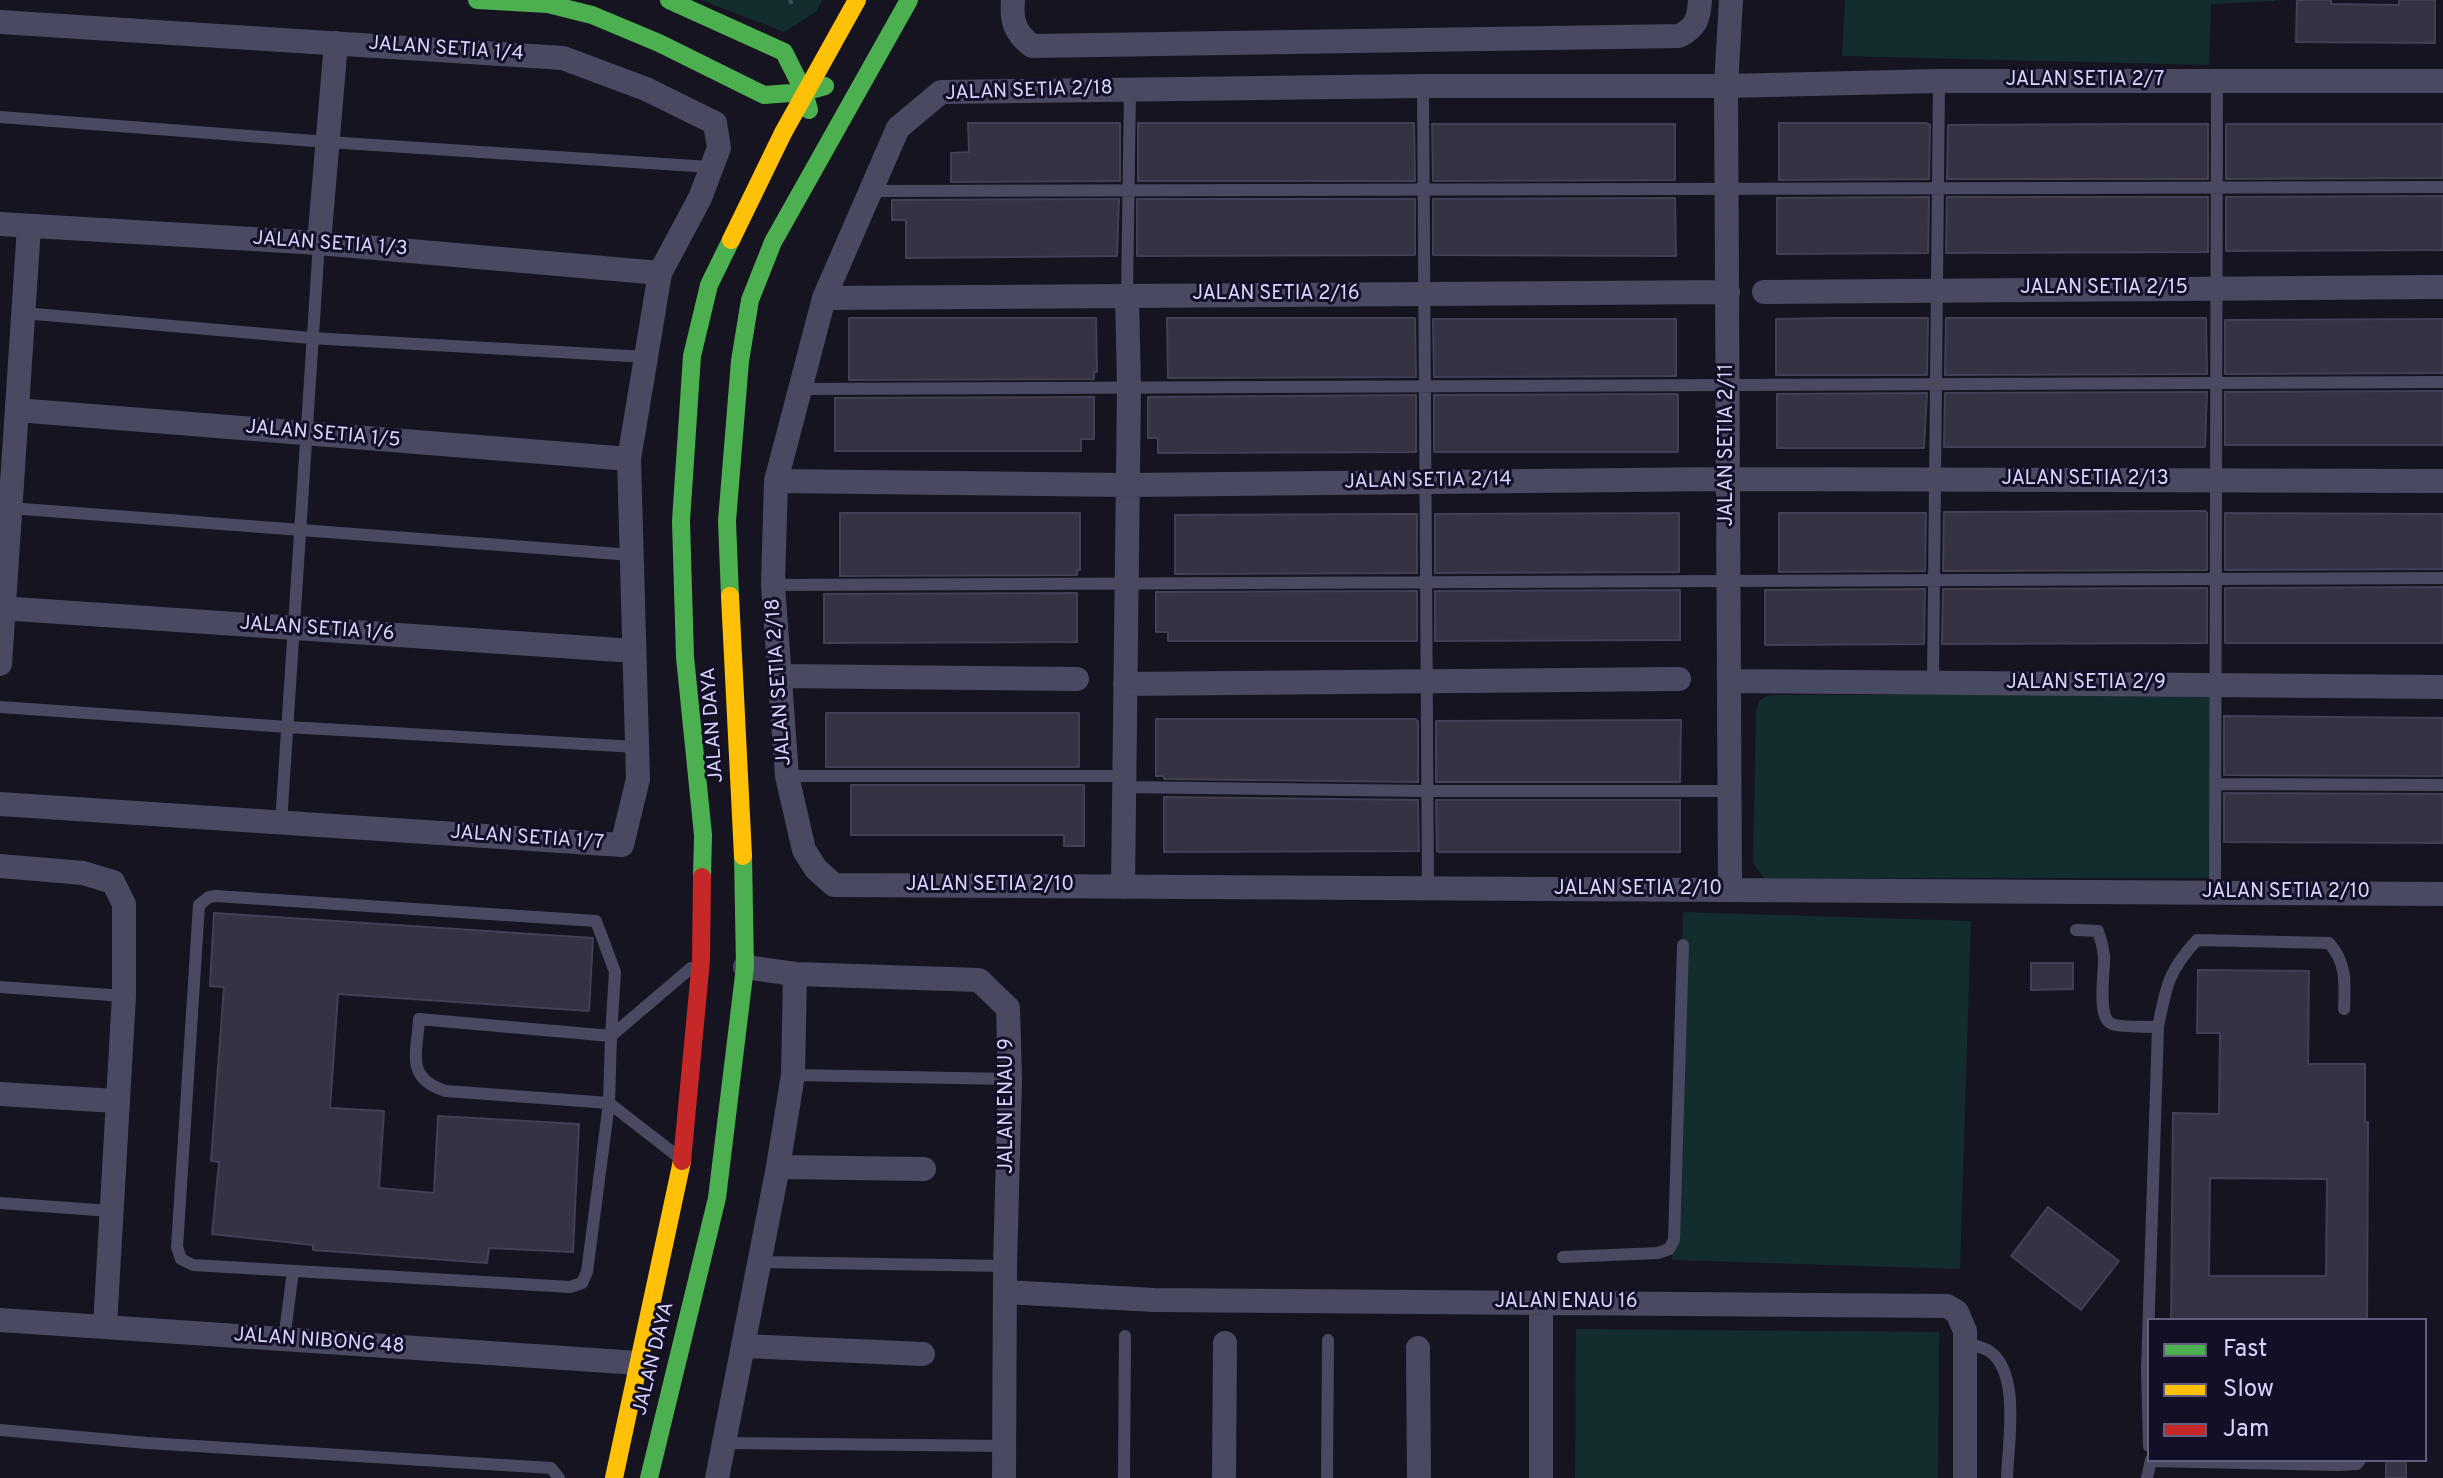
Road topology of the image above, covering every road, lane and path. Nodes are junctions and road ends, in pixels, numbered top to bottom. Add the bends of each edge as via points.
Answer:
1 (477, 0) edge
2 (669, 0) edge
3 (790, 0) edge
4 (855, 0) edge
5 (1013, 0) edge
6 (1700, 0) edge
7 (1731, 0) edge
8 (906, 5) edge
9 (793, 8) dead end
10 (0, 22) edge
11 (747, 34) junction
12 (336, 43) junction
13 (727, 75) junction
14 (1939, 81) junction
15 (2217, 81) junction
16 (2443, 81) edge
17 (1423, 86) junction
18 (1726, 86) junction
19 (1130, 89) junction
20 (804, 92) junction
21 (751, 111) dead end
22 (0, 117) edge
23 (809, 129) dead end
24 (758, 141) dead end
25 (328, 142) junction
26 (802, 152) dead end
27 (710, 167) junction
28 (760, 183) junction
29 (2443, 187) edge
30 (1938, 188) junction
31 (2216, 188) junction
32 (1727, 189) junction
33 (1129, 190) junction
34 (1424, 190) junction
35 (871, 191) junction
36 (0, 224) edge
37 (29, 227) junction
38 (773, 242) junction
39 (319, 243) junction
40 (660, 273) junction
41 (2443, 287) edge
42 (2216, 288) junction
43 (1936, 291) junction
44 (1728, 292) junction
45 (1764, 292) dead end
46 (1424, 295) junction
47 (1127, 296) junction
48 (824, 298) junction
49 (23, 313) junction
50 (311, 338) junction
51 (647, 357) junction
52 (2443, 382) edge
53 (2216, 383) junction
54 (1936, 384) junction
55 (1728, 385) junction
56 (1129, 387) junction
57 (1425, 387) junction
58 (800, 389) junction
59 (17, 410) junction
60 (306, 433) junction
61 (629, 459) junction
62 (1728, 479) junction
63 (1935, 479) junction
64 (2215, 480) junction
65 (776, 481) junction
66 (2443, 481) edge
67 (1426, 483) junction
68 (1128, 485) junction
69 (10, 508) junction
70 (299, 531) junction
71 (632, 555) junction
72 (2443, 578) edge
73 (2216, 580) junction
74 (1127, 582) junction
75 (1426, 582) junction
76 (1728, 582) junction
77 (1933, 582) junction
78 (773, 585) junction
79 (2, 608) edge
80 (293, 628) junction
81 (634, 651) junction
82 (0, 664) edge
83 (780, 676) junction
84 (1077, 679) dead end
85 (1679, 679) dead end
86 (1729, 681) junction
87 (1427, 682) junction
88 (1933, 683) junction
89 (1125, 684) junction
90 (2215, 685) junction
91 (2443, 687) edge
92 (0, 707) edge
93 (288, 727) junction
94 (637, 747) junction
95 (787, 776) junction
96 (1124, 782) junction
97 (2215, 784) junction
98 (2443, 785) edge
99 (1427, 791) junction
100 (1729, 791) junction
101 (0, 804) edge
102 (281, 823) junction
103 (0, 866) edge
104 (834, 885) joint
105 (1123, 887) junction
106 (1428, 890) junction
107 (1730, 890) junction
108 (2215, 893) junction
109 (2443, 894) edge
110 (2076, 930) dead end
111 (1683, 945) dead end
112 (701, 960) junction
113 (745, 967) junction
114 (795, 974) junction
115 (0, 987) edge
116 (124, 996) junction
117 (2344, 1009) dead end
118 (2158, 1027) junction
119 (611, 1036) junction
120 (793, 1075) junction
121 (1010, 1079) junction
122 (0, 1094) edge
123 (116, 1101) junction
124 (609, 1103) junction
125 (682, 1159) junction
126 (778, 1167) junction
127 (924, 1169) dead end
128 (0, 1203) edge
129 (111, 1211) junction
130 (1563, 1257) dead end
131 (760, 1262) junction
132 (1005, 1266) junction
133 (293, 1271) junction
134 (1005, 1292) junction
135 (1541, 1302) junction
136 (2149, 1318) edge
137 (0, 1320) edge
138 (105, 1326) junction
139 (1125, 1336) dead end
140 (284, 1340) junction
141 (1328, 1340) dead end
142 (1965, 1342) junction
143 (1225, 1343) dead end
144 (744, 1346) junction
145 (1418, 1348) dead end
146 (923, 1354) dead end
147 (638, 1363) junction
148 (0, 1430) edge
149 (724, 1443) junction
150 (1005, 1446) junction
151 (2198, 1462) edge
152 (2358, 1462) edge
153 (559, 1478) edge
154 (614, 1478) edge
155 (649, 1478) edge
156 (717, 1478) edge
157 (1004, 1478) edge
158 (1124, 1478) edge
159 (1224, 1478) edge
160 (1327, 1478) edge
161 (1419, 1478) edge
162 (1541, 1478) edge
163 (1965, 1478) edge
164 (2007, 1478) edge

1 - 13 main road via 548,4 592,15
2 - 11 main road
3 - 9 path
4 - 11 main road via 810,41 783,46
4 - 20 main road, JALAN DAYA
5 - 6 street via 1011,17 1019,36 1032,46 1679,36 1692,30
7 - 18 street, JALAN SETIA 2/11
8 - 20 main road via 856,68 832,84
8 - 38 main road, JALAN DAYA
10 - 12 street, JALAN SETIA 1/4
11 - 20 main road via 784,52
12 - 25 street
12 - 27 street, JALAN SETIA 1/4 via 563,58 646,89 715,123 719,148
13 - 20 main road via 764,95
13 - 21 main road
14 - 15 street, JALAN SETIA 2/7
14 - 18 street, JALAN SETIA 2/7
14 - 30 lane
15 - 16 street, JALAN SETIA 2/7
15 - 31 lane
17 - 18 street, JALAN SETIA 2/18
17 - 19 street, JALAN SETIA 2/18
17 - 34 lane
18 - 32 street, JALAN SETIA 2/11
19 - 33 lane
19 - 35 street, JALAN SETIA 2/18 via 941,92 898,128
20 - 23 main road via 812,121
20 - 28 main road, JALAN DAYA
22 - 25 lane
24 - 28 main road
25 - 27 lane
25 - 39 street
26 - 38 main road
27 - 40 street, JALAN SETIA 1/4 via 700,198
28 - 112 main road, JALAN DAYA via 709,285 692,356 681,521 685,657 703,835
29 - 31 lane
30 - 31 lane
30 - 32 lane
30 - 43 lane
31 - 42 lane
32 - 34 lane
32 - 44 street, JALAN SETIA 2/11
33 - 34 lane
33 - 35 lane
33 - 47 lane
34 - 46 lane
35 - 48 street, JALAN SETIA 2/18
36 - 37 street, JALAN SETIA 1/3
37 - 39 street, JALAN SETIA 1/3
37 - 49 street
38 - 113 main road, JALAN DAYA via 750,300 727,521
39 - 40 street, JALAN SETIA 1/3
39 - 50 lane
40 - 51 street, JALAN SETIA 1/7
41 - 42 street, JALAN SETIA 2/15
42 - 43 street, JALAN SETIA 2/15
42 - 53 lane
43 - 45 street, JALAN SETIA 2/15
43 - 54 lane
44 - 46 street, JALAN SETIA 2/16
44 - 55 street, JALAN SETIA 2/11
46 - 47 street, JALAN SETIA 2/16
46 - 57 lane
47 - 48 street, JALAN SETIA 2/16
47 - 56 street
48 - 58 street, JALAN SETIA 2/18
49 - 50 lane
49 - 59 street
50 - 51 lane
50 - 60 lane
51 - 61 street, JALAN SETIA 1/7
52 - 53 lane
53 - 54 lane
53 - 64 lane
54 - 55 lane
54 - 63 lane
55 - 57 lane
55 - 62 street, JALAN SETIA 2/11
56 - 57 lane
56 - 58 lane
56 - 68 street
57 - 67 lane
58 - 65 street, JALAN SETIA 2/18
59 - 60 street, JALAN SETIA 1/5
59 - 69 street
60 - 61 street, JALAN SETIA 1/5
60 - 70 lane
61 - 71 street, JALAN SETIA 1/7
62 - 63 street, JALAN SETIA 2/13
62 - 67 street, JALAN SETIA 2/14
62 - 76 street, JALAN SETIA 2/11
63 - 64 street, JALAN SETIA 2/13
63 - 77 lane
64 - 66 street, JALAN SETIA 2/13
64 - 73 lane
65 - 68 street, JALAN SETIA 2/14
65 - 78 street, JALAN SETIA 2/18
67 - 68 street, JALAN SETIA 2/14
67 - 75 lane
68 - 74 street
69 - 70 lane
69 - 79 street
70 - 71 lane
70 - 80 lane
71 - 81 street, JALAN SETIA 1/7
72 - 73 lane
73 - 77 lane
73 - 90 lane
74 - 75 lane
74 - 78 lane
74 - 89 street
75 - 76 lane
75 - 87 lane
76 - 77 lane
76 - 86 street, JALAN SETIA 2/11
77 - 88 lane
78 - 83 street, JALAN SETIA 2/18
79 - 80 street, JALAN SETIA 1/6
79 - 82 street
80 - 81 street, JALAN SETIA 1/6
80 - 93 lane
81 - 94 street, JALAN SETIA 1/7
83 - 84 street
83 - 95 street, JALAN SETIA 2/18
85 - 87 street
86 - 88 street, JALAN SETIA 2/9
86 - 100 street, JALAN SETIA 2/11
87 - 89 street
87 - 99 lane
88 - 90 street, JALAN SETIA 2/9
89 - 96 street
90 - 91 street, JALAN SETIA 2/9
90 - 97 lane
92 - 93 lane
93 - 94 lane
93 - 102 lane
94 - 102 street, JALAN SETIA 1/7 via 638,779 622,845
95 - 96 lane
95 - 104 street, JALAN SETIA 2/18 via 804,850
96 - 99 lane
96 - 105 street
97 - 98 lane
97 - 108 lane
99 - 100 lane
99 - 106 lane
100 - 107 street, JALAN SETIA 2/11
101 - 102 street, JALAN SETIA 1/7
103 - 116 street via 83,873 113,882 124,904
104 - 105 street, JALAN SETIA 2/10
105 - 106 street, JALAN SETIA 2/10
106 - 107 street, JALAN SETIA 2/10
107 - 108 street, JALAN SETIA 2/10
108 - 109 street, JALAN SETIA 2/10
110 - 118 lane via 2098,931 2101,939 2105,1018 2112,1024
111 - 130 lane via 1674,1240 1658,1253
112 - 119 lane
112 - 125 main road, JALAN DAYA
113 - 114 street, JALAN ENAU 9
113 - 155 main road, JALAN DAYA via 717,1198
114 - 120 street
114 - 121 street, JALAN ENAU 9 via 979,980 1008,1008
115 - 116 lane
116 - 123 street
117 - 118 lane via 2342,964 2329,943 2197,940 2170,974
118 - 136 lane
119 - 124 lane
119 - 124 lane via 419,1019 417,1051 419,1076 446,1091
119 - 133 lane via 615,972 596,921 216,896 203,900 192,992 178,1253 193,1265
120 - 121 lane
120 - 126 street
121 - 132 street, JALAN ENAU 9
122 - 123 street
123 - 129 street
124 - 125 lane
124 - 133 lane via 587,1272 576,1286
125 - 147 main road, JALAN DAYA
126 - 127 street
126 - 131 street
128 - 129 lane
129 - 138 street
131 - 132 lane
131 - 144 street
132 - 134 street, JALAN ENAU 9
133 - 140 lane
134 - 135 street, JALAN ENAU 16 via 1154,1300
134 - 150 street, JALAN ENAU 9
135 - 142 street, JALAN ENAU 16 via 1947,1306 1957,1312
135 - 162 street
137 - 138 street, JALAN NIBONG 48
138 - 140 street, JALAN NIBONG 48
139 - 158 lane
140 - 147 street, JALAN NIBONG 48
141 - 160 lane
142 - 163 street, JALAN ENAU 16
142 - 164 lane via 1990,1352 2010,1385
143 - 159 street
144 - 146 street
144 - 149 street
145 - 161 street
147 - 154 main road, JALAN DAYA
148 - 153 lane via 551,1468
149 - 150 lane
149 - 156 street
150 - 157 street, JALAN ENAU 9
151 - 152 lane

